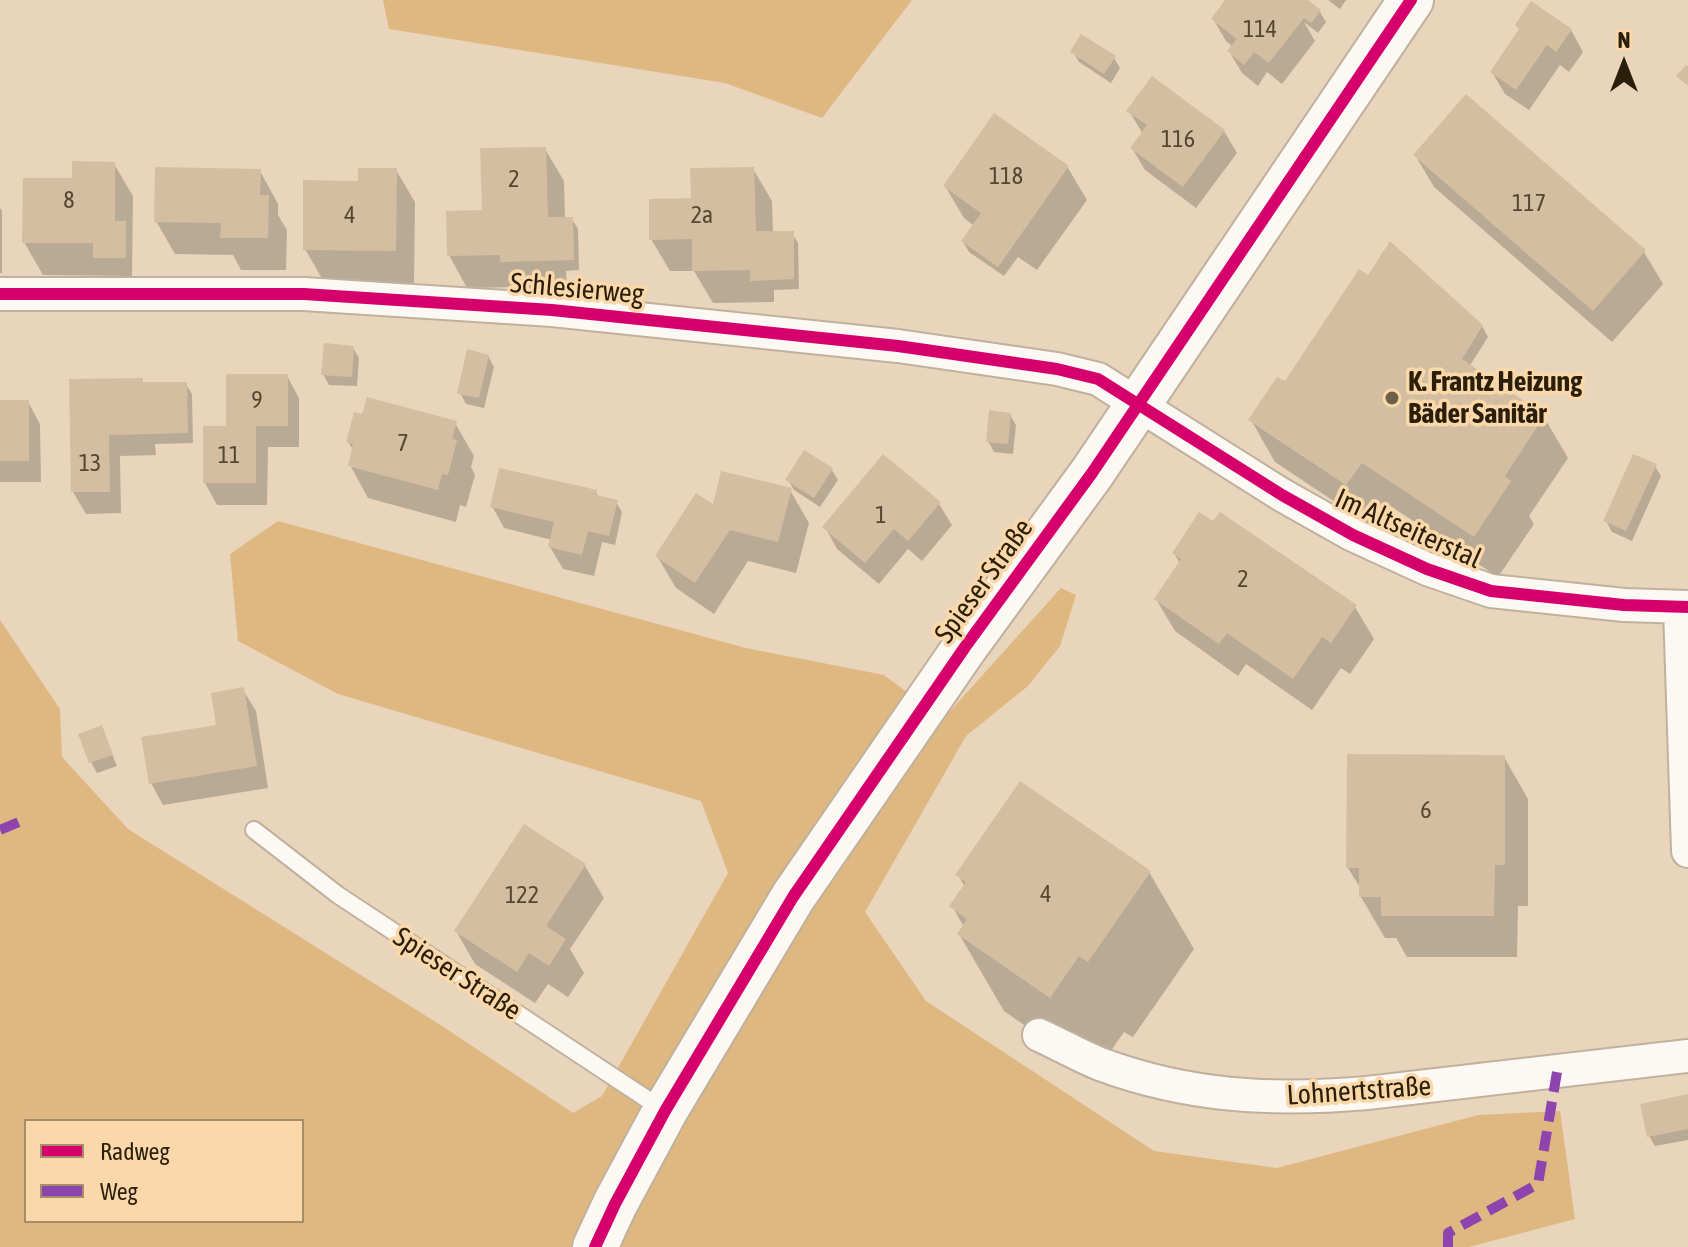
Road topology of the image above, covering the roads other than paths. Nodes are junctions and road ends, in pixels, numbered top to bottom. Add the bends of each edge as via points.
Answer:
1 (1411, 0) edge
2 (0, 294) edge
3 (1139, 404) junction
4 (1684, 608) edge
5 (254, 830) dead end
6 (1688, 851) edge
7 (1039, 1035) dead end
8 (1688, 1056) edge
9 (665, 1111) junction
10 (595, 1247) edge

1 - 3 street, Spieser Straße
2 - 3 street, Schlesierweg via 304,294 552,310 898,346 1057,369 1098,379
3 - 4 street, Im Altseiterstal via 1282,495 1427,569 1491,591
3 - 9 street, Spieser Straße via 802,884
4 - 6 street
5 - 9 lane, Spieser Straße via 338,895
7 - 8 street, Lohnertstraße via 1099,1063 1154,1080 1258,1097 1367,1093
9 - 10 street, Spieser Straße

